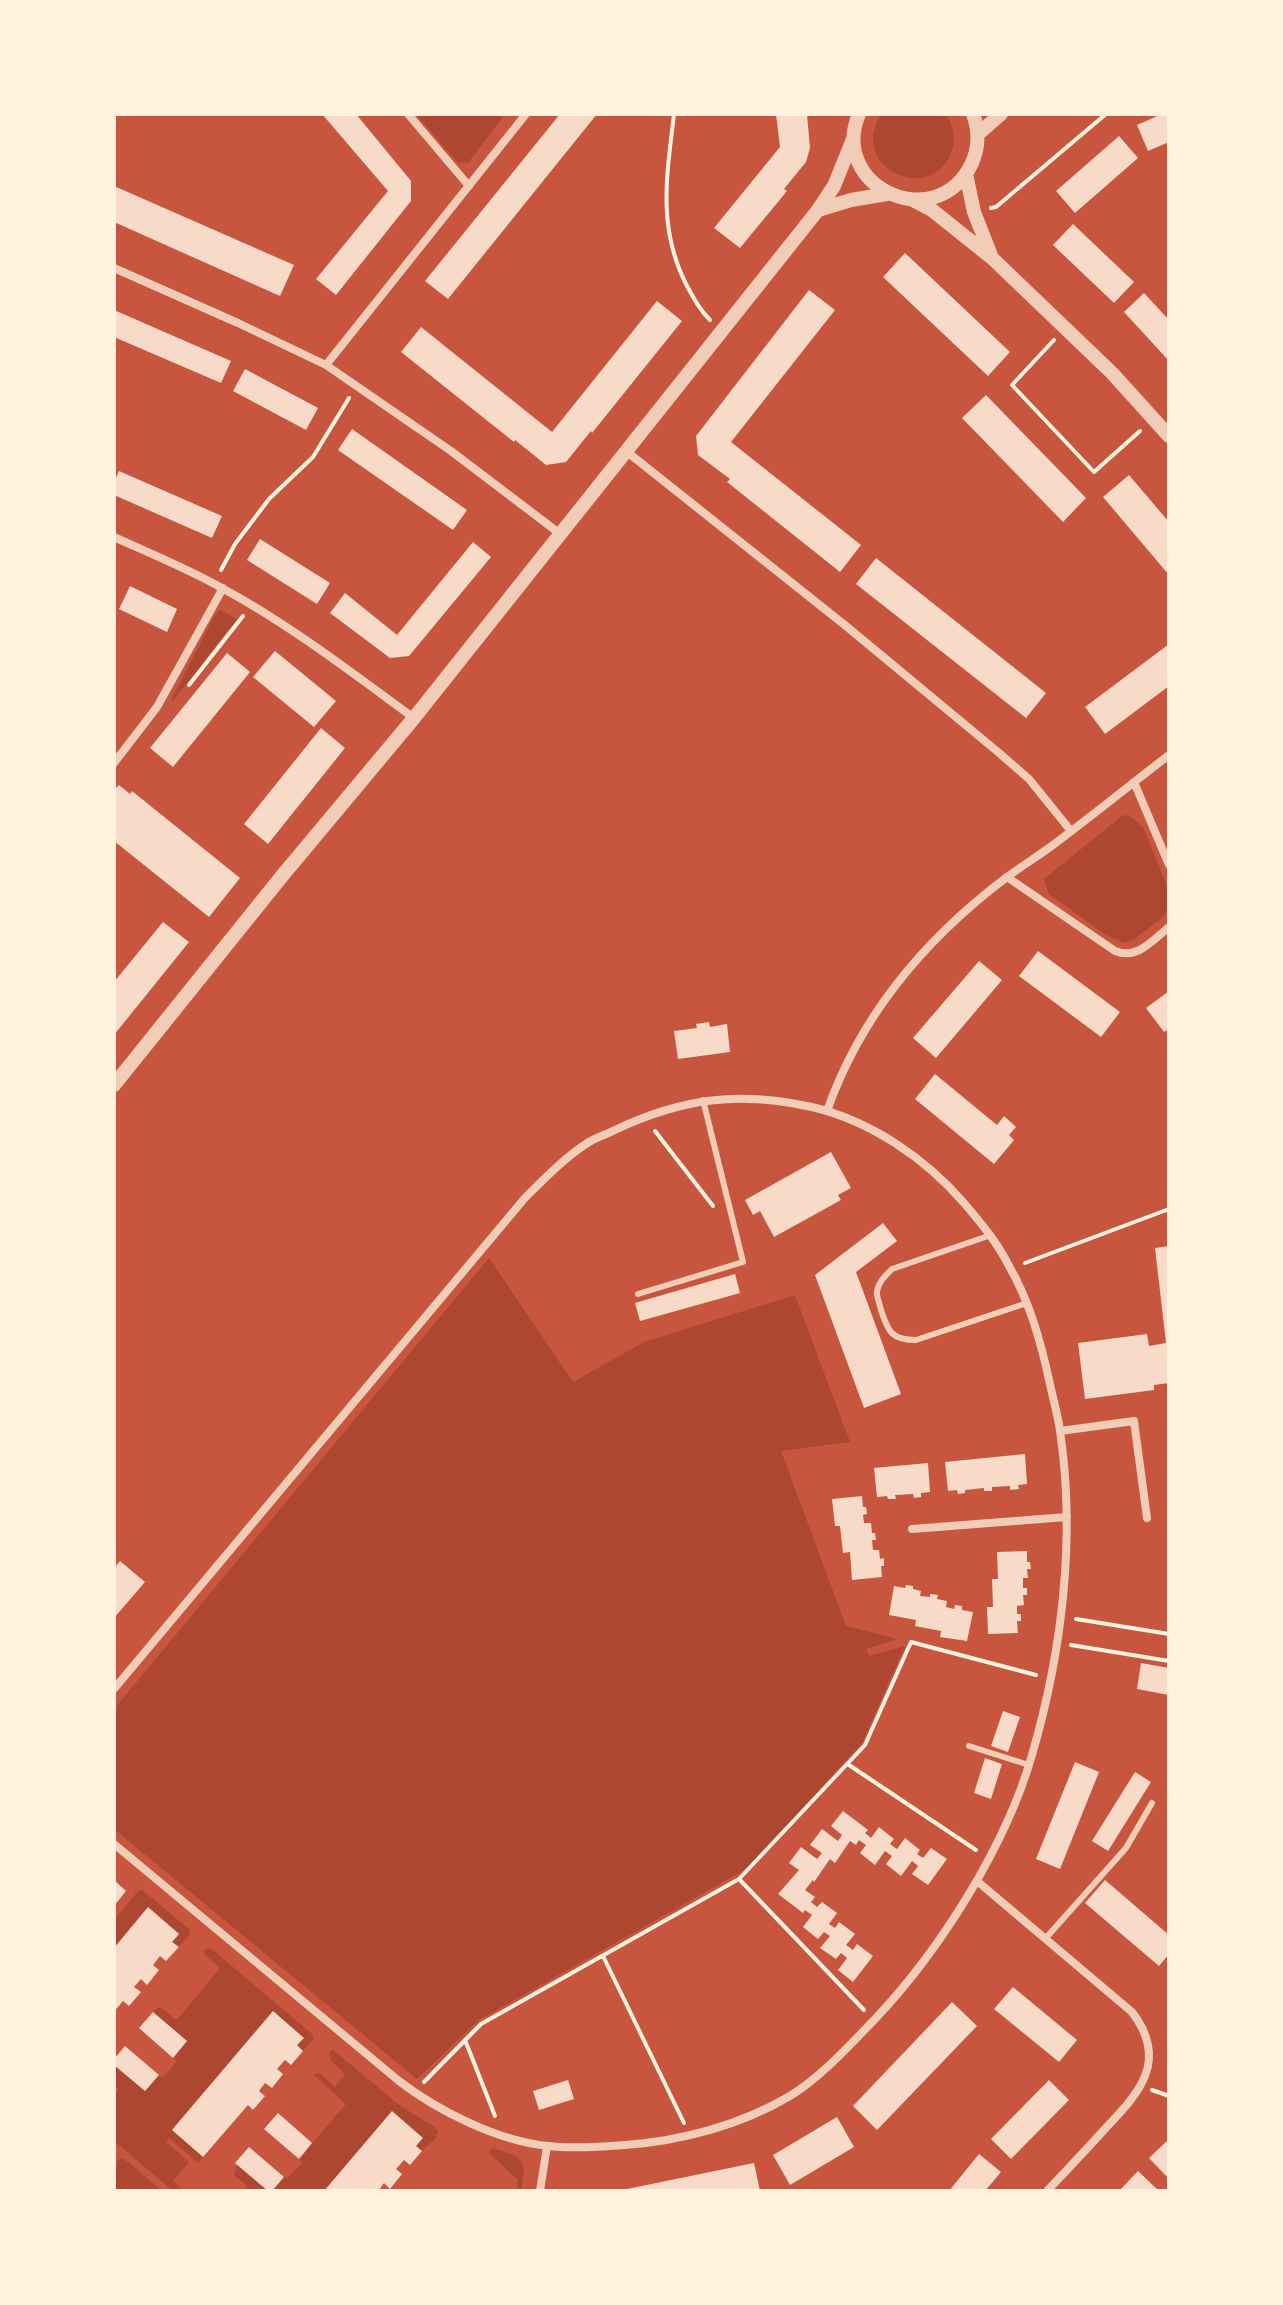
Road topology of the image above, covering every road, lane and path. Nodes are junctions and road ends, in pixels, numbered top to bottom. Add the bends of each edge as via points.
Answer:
1 (408, 114) edge
2 (526, 114) edge
3 (674, 114) edge
4 (973, 114) edge
5 (1001, 114) edge
6 (1106, 114) edge
7 (858, 115) edge
8 (978, 134) junction
9 (853, 139) junction
10 (966, 174) junction
11 (469, 186) junction
12 (887, 194) junction
13 (913, 200) junction
14 (818, 210) junction
15 (974, 212) junction
16 (992, 258) junction
17 (114, 268) edge
18 (1066, 327) junction
19 (723, 330) junction
20 (326, 365) junction
21 (356, 386) junction
22 (1153, 418) junction
23 (1169, 436) edge
24 (626, 451) junction
25 (559, 533) junction
26 (114, 537) edge
27 (218, 586) junction
28 (252, 605) junction
29 (187, 688) dead end
30 (414, 718) junction
31 (1169, 755) edge
32 (114, 763) edge
33 (1134, 782) junction
34 (1071, 831) junction
35 (1169, 865) edge
36 (1007, 877) junction
37 (1169, 927) edge
38 (114, 1085) edge
39 (703, 1100) junction
40 (827, 1111) junction
41 (644, 1116) junction
42 (729, 1205) junction
43 (1169, 1209) edge
44 (991, 1235) junction
45 (1011, 1268) junction
46 (638, 1294) dead end
47 (1027, 1303) junction
48 (1060, 1431) junction
49 (1067, 1517) junction
50 (1147, 1518) dead end
51 (912, 1529) dead end
52 (1061, 1616) junction
53 (1169, 1634) edge
54 (1057, 1642) junction
55 (1169, 1661) edge
56 (1050, 1679) junction
57 (114, 1689) edge
58 (969, 1746) dead end
59 (849, 1765) junction
60 (1029, 1765) junction
61 (1152, 1803) dead end
62 (114, 1844) edge
63 (988, 1858) junction
64 (739, 1879) junction
65 (977, 1881) junction
66 (1045, 1939) junction
67 (603, 1956) junction
68 (874, 2020) junction
69 (465, 2040) junction
70 (413, 2092) junction
71 (689, 2134) junction
72 (503, 2135) junction
73 (547, 2146) junction
74 (540, 2191) edge
75 (1047, 2191) edge

1 - 11 street
2 - 11 street
3 - 19 path via 665,207 671,249 699,308
4 - 8 street
5 - 8 street
6 - 15 path via 996,207
7 - 9 street
8 - 10 street via 976,155
9 - 12 street via 863,171
9 - 14 street
10 - 13 street via 943,194
10 - 15 street
11 - 20 street
12 - 13 street
12 - 14 street
13 - 16 street
14 - 19 street
15 - 16 street
16 - 18 street
17 - 20 street
18 - 22 street
18 - 22 path via 1012,385 1094,472
19 - 24 street
20 - 21 street
21 - 25 street
21 - 27 path via 313,457 269,499 235,544
22 - 23 street
24 - 25 street
24 - 34 street via 998,752 1029,779
25 - 30 street
26 - 27 street
27 - 28 street
27 - 32 street via 157,707
28 - 29 path
28 - 30 street
30 - 38 street
31 - 33 street
33 - 34 street
33 - 35 street
34 - 36 street
36 - 37 street via 1124,955 1134,954
36 - 40 street via 902,975 841,1072
39 - 40 street via 758,1099
39 - 41 street
39 - 42 lane
40 - 44 street via 904,1149 946,1182
41 - 42 path via 717,1212
41 - 57 street via 590,1142 524,1199
42 - 46 lane via 743,1262
43 - 45 path
44 - 45 street
44 - 47 lane via 892,1269 876,1293 886,1326 902,1340 916,1340
45 - 47 street
47 - 48 street
48 - 49 street
48 - 50 street via 1134,1421
49 - 51 street
49 - 52 street
52 - 53 path
52 - 54 street
54 - 55 path
54 - 56 street
56 - 59 path via 911,1642 865,1745
56 - 60 street
58 - 60 lane
59 - 63 path
59 - 64 path
60 - 63 street
61 - 66 lane via 1126,1848
62 - 70 street
63 - 65 street
64 - 67 path
64 - 68 path
65 - 66 street
65 - 68 street via 905,1987
66 - 75 street via 1132,2012 1149,2047 1142,2086
67 - 69 path via 481,2024
67 - 71 path
68 - 71 street via 792,2095 736,2122
69 - 70 path
69 - 72 path
70 - 72 street
71 - 73 street via 650,2143
72 - 73 street
73 - 74 street

